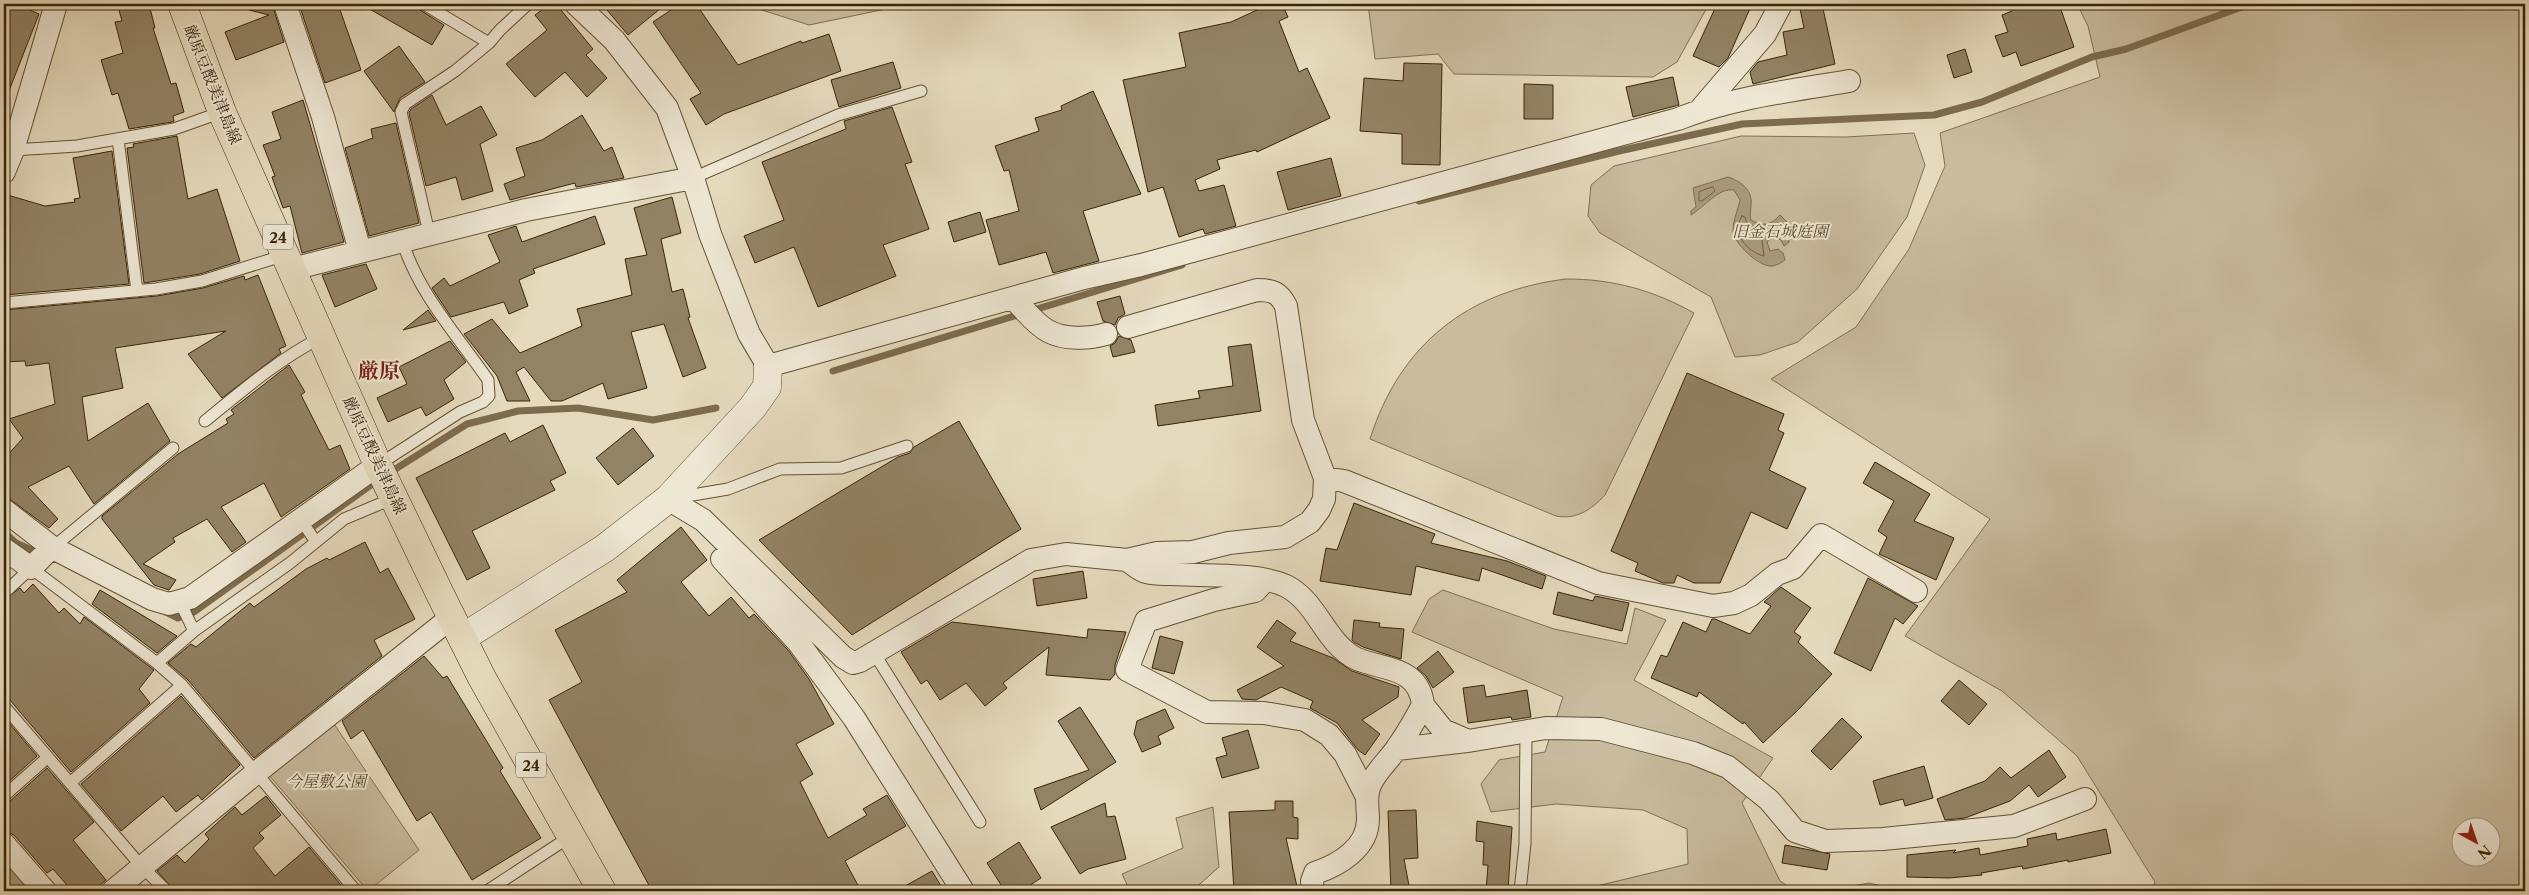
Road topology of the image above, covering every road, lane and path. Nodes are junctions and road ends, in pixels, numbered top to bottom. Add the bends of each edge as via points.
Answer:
1 (56, 4) edge
2 (182, 4) edge
3 (285, 4) edge
4 (424, 4) edge
5 (528, 4) edge
6 (576, 4) edge
7 (1781, 4) edge
8 (489, 43) junction
9 (1849, 81) dead end
10 (921, 91) dead end
11 (1700, 110) junction
12 (222, 112) junction
13 (118, 139) junction
14 (13, 150) junction
15 (4, 172) edge
16 (693, 178) junction
17 (429, 234) junction
18 (402, 240) junction
19 (358, 244) dead end
20 (289, 262) junction
21 (138, 291) junction
22 (1013, 298) junction
23 (4, 303) edge
24 (1128, 326) dead end
25 (1106, 334) dead end
26 (322, 337) junction
27 (768, 366) junction
28 (205, 421) dead end
29 (907, 446) dead end
30 (173, 448) dead end
31 (1325, 478) junction
32 (385, 480) junction
33 (668, 499) junction
34 (4, 510) edge
35 (309, 531) junction
36 (4, 549) edge
37 (41, 558) junction
38 (1127, 560) junction
39 (1265, 580) junction
40 (1916, 591) dead end
41 (4, 594) edge
42 (182, 604) junction
43 (193, 628) junction
44 (457, 628) junction
45 (874, 653) junction
46 (157, 663) junction
47 (182, 685) junction
48 (1423, 705) junction
49 (4, 706) edge
50 (1526, 730) junction
51 (1468, 741) junction
52 (1397, 749) junction
53 (48, 757) junction
54 (257, 772) junction
55 (70, 782) junction
56 (4, 796) edge
57 (1367, 797) junction
58 (2085, 799) dead end
59 (980, 822) dead end
60 (571, 836) junction
61 (4, 844) edge
62 (142, 867) junction
63 (45, 891) edge
64 (113, 891) edge
65 (166, 891) edge
66 (356, 891) edge
67 (487, 891) edge
68 (602, 891) edge
69 (963, 891) edge
70 (1313, 891) edge
71 (1520, 891) edge

1 - 14 street
2 - 12 main road, 厳原豆酘美津島線 / 24
3 - 19 street via 323,117
4 - 8 lane
5 - 8 lane
6 - 16 street via 614,40 667,108
7 - 11 street via 1765,34
8 - 17 lane via 406,104 402,112
9 - 11 street
10 - 16 lane via 838,115
11 - 22 street via 1678,119
12 - 13 lane via 174,129
12 - 20 main road, 厳原豆酘美津島線 / 24
13 - 14 lane via 77,146
13 - 21 lane
14 - 15 street
16 - 17 street via 526,210
16 - 27 street via 710,234 749,334
17 - 18 street
18 - 20 street
18 - 32 lane via 409,264 423,289 488,380 490,396 460,412
20 - 21 lane
20 - 26 main road, 厳原豆酘美津島線 / 24
21 - 23 lane
22 - 25 street via 1048,331 1090,339
22 - 27 street
24 - 31 street via 1257,290 1276,292 1286,306 1303,420
26 - 28 lane via 268,369
26 - 32 main road, 厳原豆酘美津島線 / 24
27 - 33 street via 767,388 752,408
29 - 33 lane via 841,468 780,469 728,489
30 - 37 lane
31 - 38 street via 1324,499 1319,510 1310,522 1285,537 1229,543 1194,552 1156,553
31 - 40 street via 1344,481 1598,583 1690,602 1713,606 1734,603 1751,595 1777,574 1793,568 1821,535
32 - 35 street
32 - 35 lane via 357,512
32 - 44 main road, 厳原豆酘美津島線 / 24
33 - 44 street via 605,548
33 - 45 street via 703,520 843,657 852,663
33 - 69 street via 798,642 854,718
34 - 37 street
35 - 42 street
35 - 43 lane via 290,563
36 - 37 street
37 - 41 lane
37 - 42 street via 152,599
37 - 46 lane
38 - 39 street via 1145,572
38 - 45 street via 1066,554 1030,560
39 - 48 street via 1302,596 1346,652 1358,659 1388,666 1411,680 1422,696
39 - 57 street via 1255,591 1146,621 1127,670 1207,712 1264,713 1304,720 1329,735 1345,754
42 - 43 lane
43 - 46 lane
44 - 54 street
44 - 60 main road, 厳原豆酘美津島線 / 24
45 - 59 lane
46 - 47 lane
47 - 54 lane
47 - 55 lane
48 - 51 street via 1443,730
48 - 52 street
49 - 53 lane
50 - 51 street
50 - 58 street via 1600,729 1693,752 1728,767 1769,800 1795,831 1825,840 1883,840 2014,826
50 - 71 lane via 1525,844
51 - 52 street
52 - 57 street via 1370,784
53 - 55 lane
53 - 56 lane
54 - 62 street
54 - 66 lane
55 - 62 lane
57 - 70 street via 1368,821 1358,846 1333,867 1315,873
60 - 67 lane
60 - 68 main road, 厳原豆酘美津島線 / 24
61 - 63 street
62 - 64 street
62 - 65 lane

